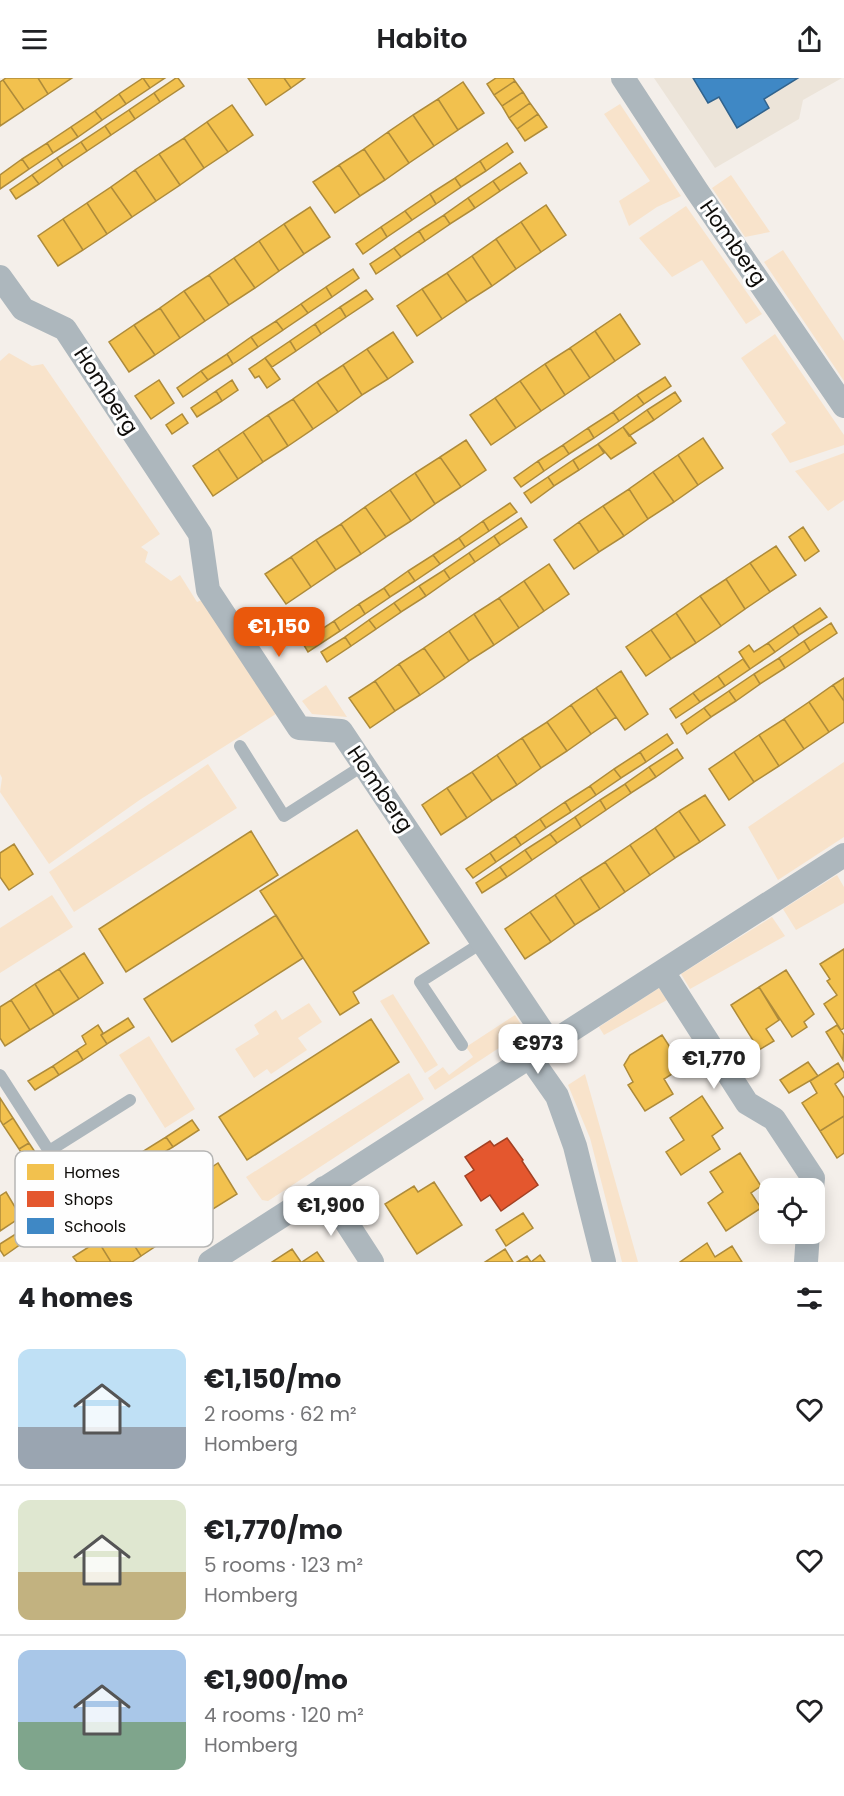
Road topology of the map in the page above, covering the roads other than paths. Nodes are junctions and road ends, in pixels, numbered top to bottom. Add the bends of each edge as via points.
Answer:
1 (623, 78) edge
2 (0, 277) edge
3 (844, 406) edge
4 (240, 746) dead end
5 (364, 765) junction
6 (844, 855) edge
7 (483, 942) junction
8 (663, 972) junction
9 (550, 1043) junction
10 (462, 1045) dead end
11 (529, 1056) junction
12 (0, 1075) edge
13 (130, 1100) dead end
14 (813, 1178) edge
15 (324, 1188) junction
16 (807, 1244) edge
17 (210, 1262) edge
18 (372, 1262) edge
19 (604, 1262) edge
20 (806, 1262) edge

1 - 3 street, Homberg
2 - 5 street, Homberg via 23,309 65,329 200,534 208,590 299,728 341,731
4 - 5 lane via 284,816
5 - 7 street, Homberg
6 - 8 street
7 - 9 street, Homberg
7 - 10 lane via 420,982
8 - 9 street
8 - 14 street via 747,1103 774,1119
9 - 11 street
11 - 15 street
11 - 19 street via 557,1096 575,1146
12 - 13 lane via 49,1151
15 - 17 street
15 - 18 street
16 - 20 street

